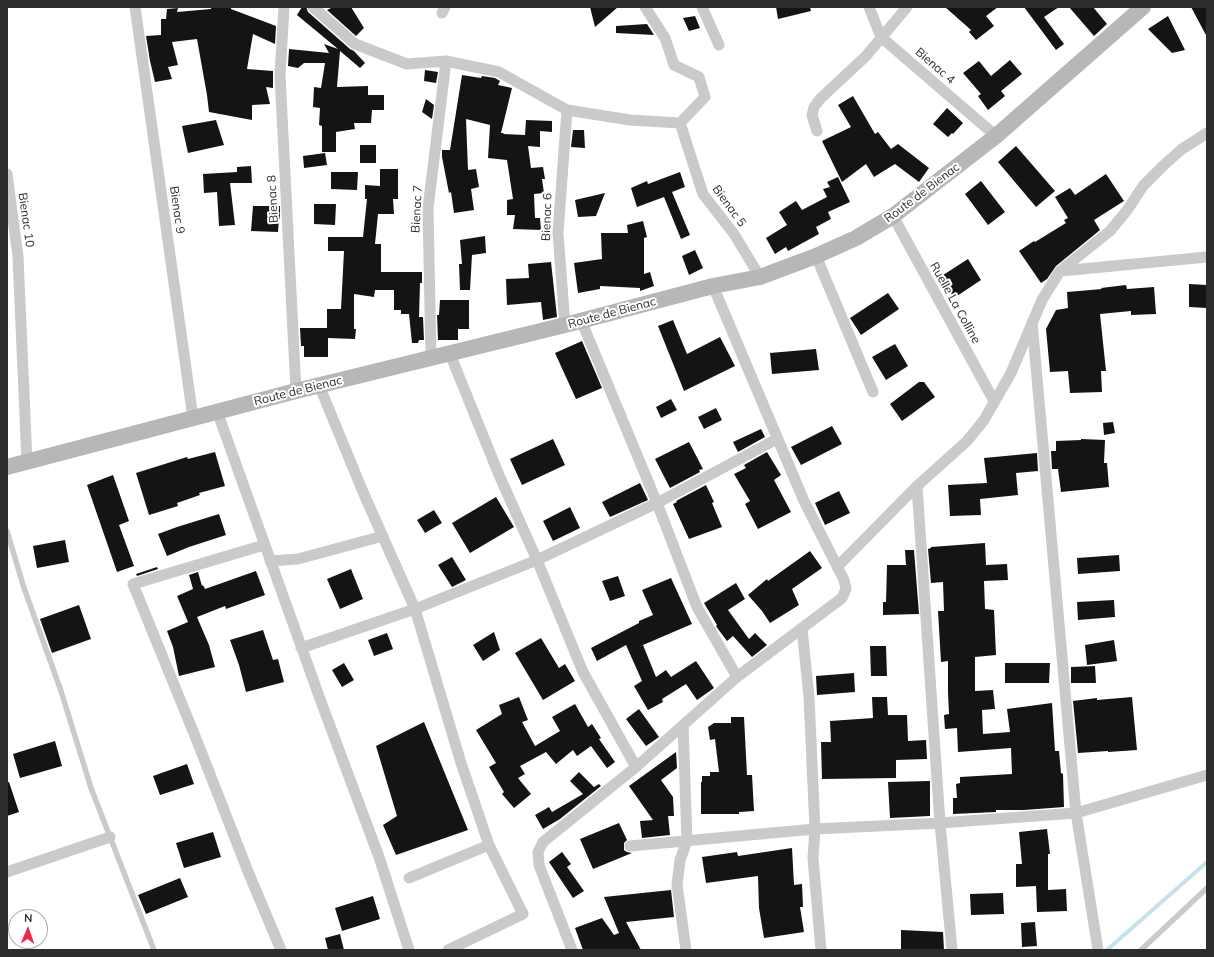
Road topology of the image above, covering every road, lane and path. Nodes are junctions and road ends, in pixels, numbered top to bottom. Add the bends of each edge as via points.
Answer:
1 (135, 7) edge
2 (284, 7) edge
3 (313, 7) edge
4 (645, 7) edge
5 (702, 7) edge
6 (869, 7) edge
7 (907, 7) edge
8 (1143, 7) edge
9 (881, 37) junction
10 (719, 45) dead end
11 (446, 61) junction
12 (567, 110) junction
13 (680, 123) junction
14 (817, 131) dead end
15 (1207, 133) edge
16 (996, 136) junction
17 (7, 174) edge
18 (893, 216) junction
19 (816, 256) junction
20 (1207, 257) edge
21 (1060, 271) junction
22 (760, 277) junction
23 (713, 286) junction
24 (581, 320) junction
25 (1032, 322) junction
26 (565, 326) junction
27 (450, 354) junction
28 (430, 358) junction
29 (319, 385) junction
30 (296, 391) junction
31 (873, 392) dead end
32 (994, 401) junction
33 (217, 411) junction
34 (193, 418) junction
35 (778, 439) junction
36 (27, 462) junction
37 (7, 467) edge
38 (916, 486) junction
39 (657, 503) junction
40 (7, 531) edge
41 (383, 536) junction
42 (264, 545) junction
43 (537, 560) junction
44 (270, 561) junction
45 (837, 567) junction
46 (415, 609) junction
47 (802, 628) junction
48 (301, 648) junction
49 (737, 677) junction
50 (683, 725) junction
51 (636, 767) junction
52 (1207, 775) edge
53 (1076, 813) junction
54 (940, 823) junction
55 (815, 829) junction
56 (110, 837) junction
57 (687, 841) junction
58 (489, 844) junction
59 (630, 846) dead end
60 (7, 872) edge
61 (409, 878) dead end
62 (1207, 888) edge
63 (154, 950) edge
64 (281, 950) edge
65 (409, 950) edge
66 (448, 950) edge
67 (572, 950) edge
68 (686, 950) edge
69 (821, 950) edge
70 (952, 950) edge
71 (1098, 950) edge
72 (1141, 950) edge

1 - 34 street, Bienac 9
2 - 30 street, Bienac 8 via 280,74
3 - 11 street via 355,44 407,64
4 - 13 street via 665,38 674,65 699,77 706,97
5 - 10 street
6 - 9 street, Bienac 4
7 - 9 street
8 - 16 main road, Route de Bienac
9 - 14 street via 866,56 814,107 812,115
9 - 16 street, Bienac 4
11 - 12 street via 499,72
11 - 28 street, Bienac 7 via 428,208
12 - 13 street via 630,120
12 - 26 street, Bienac 6 via 558,233
13 - 22 street, Bienac 5 via 703,194 734,234
15 - 21 street via 1182,149 1164,165 1143,186 1110,231
16 - 18 main road, Route de Bienac
17 - 36 street, Bienac 10 via 18,257
18 - 19 main road, Route de Bienac via 856,238
18 - 32 street, Ruelle La Colline
19 - 22 main road, Route de Bienac
19 - 31 street
20 - 21 street
21 - 25 street
22 - 23 main road, Route de Bienac
23 - 24 main road, Route de Bienac
23 - 35 street
24 - 26 main road, Route de Bienac
24 - 39 street
25 - 32 street via 1011,373
25 - 53 street
26 - 27 main road, Route de Bienac
27 - 28 main road, Route de Bienac
27 - 43 street
28 - 29 main road, Route de Bienac
29 - 30 main road, Route de Bienac
29 - 41 street
30 - 33 main road, Route de Bienac
32 - 38 street via 984,420 967,441
33 - 34 main road, Route de Bienac
33 - 42 street
34 - 36 main road, Route de Bienac
35 - 39 street
35 - 45 street via 804,501
36 - 37 main road, Route de Bienac
38 - 45 street
38 - 54 street
39 - 43 street
39 - 49 street via 697,607
40 - 56 lane via 91,788
41 - 44 street via 298,559
41 - 46 street
42 - 44 street
42 - 64 street via 133,584
43 - 46 street
43 - 51 street via 583,672
44 - 48 street
45 - 47 street via 846,589 842,598
46 - 48 street
46 - 58 street via 461,763
47 - 49 street
47 - 55 street via 809,697
48 - 65 street via 378,857
49 - 50 street
50 - 51 street
50 - 57 street
51 - 67 street via 543,842 538,852 539,865
52 - 53 street
53 - 54 street
53 - 71 street
54 - 55 street
54 - 70 street
55 - 57 street
55 - 69 street via 812,858
56 - 60 street
56 - 63 lane
57 - 59 street
57 - 68 street via 680,860 677,885
58 - 61 street
58 - 66 street via 523,914
62 - 72 lane

